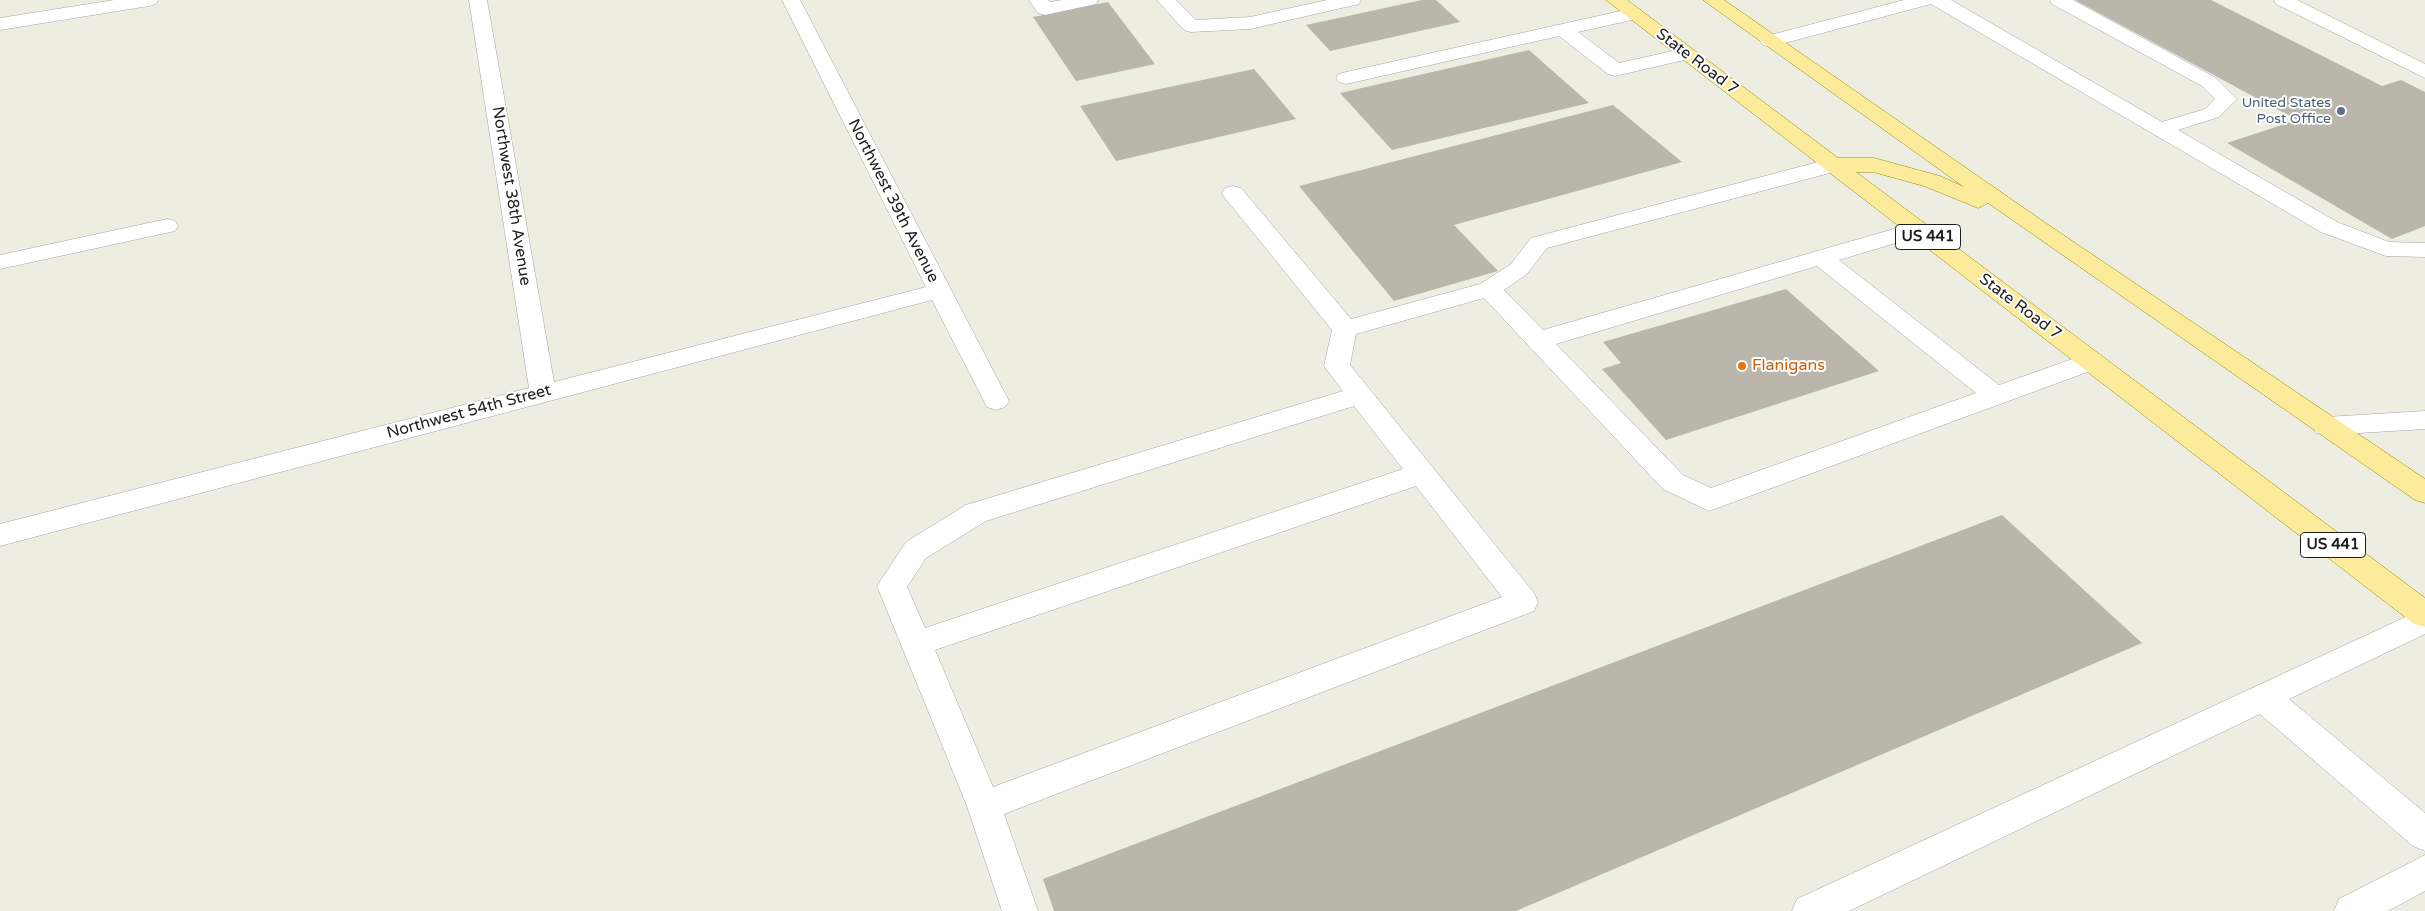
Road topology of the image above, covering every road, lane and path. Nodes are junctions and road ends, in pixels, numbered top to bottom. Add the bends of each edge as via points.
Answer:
1 (149, 0) edge
2 (478, 0) edge
3 (791, 0) edge
4 (1038, 0) edge
5 (1089, 0) edge
6 (1166, 0) edge
7 (1352, 0) edge
8 (1615, 0) edge
9 (1712, 0) edge
10 (1925, 0) edge
11 (1938, 0) edge
12 (2059, 0) edge
13 (2283, 0) edge
14 (1634, 14) junction
15 (0, 24) edge
16 (1564, 30) junction
17 (1770, 41) junction
18 (1686, 54) junction
19 (2425, 72) edge
20 (1346, 78) dead end
21 (2160, 129) junction
22 (1833, 164) junction
23 (1233, 193) dead end
24 (167, 226) dead end
25 (2036, 227) junction
26 (1918, 229) junction
27 (2425, 250) edge
28 (1822, 258) junction
29 (0, 262) edge
30 (1489, 289) junction
31 (939, 291) junction
32 (1345, 329) junction
33 (1538, 340) junction
34 (2092, 361) junction
35 (543, 392) junction
36 (1360, 395) junction
37 (1996, 396) junction
38 (996, 401) dead end
39 (2425, 420) edge
40 (2326, 426) junction
41 (1422, 473) junction
42 (2425, 493) edge
43 (0, 535) edge
44 (2425, 615) edge
45 (2425, 620) edge
46 (916, 644) junction
47 (2263, 697) junction
48 (984, 806) junction
49 (2425, 835) edge
50 (2425, 872) edge
51 (1020, 911) edge
52 (1810, 911) edge
53 (2352, 911) edge

1 - 15 street
2 - 35 street, Northwest 38th Avenue
3 - 31 street, Northwest 39th Avenue
4 - 5 street via 1045,9
6 - 7 street via 1191,26 1250,23
8 - 14 main road, State Road 7 / US 441
9 - 17 main road
10 - 17 street
11 - 21 street
12 - 21 street via 2209,82 2227,99 2212,113
13 - 19 street
14 - 16 street
14 - 18 main road, State Road 7 / US 441
16 - 18 street via 1615,70
16 - 20 street
17 - 25 main road
18 - 22 main road, State Road 7 / US 441
21 - 27 street via 2329,227 2386,249
22 - 25 main road via 1874,165 1932,181
22 - 26 main road, State Road 7 / US 441
22 - 30 street via 1539,243 1520,269
23 - 32 street
24 - 29 street
25 - 40 main road
26 - 28 street
26 - 34 main road, State Road 7 / US 441
28 - 33 street
28 - 37 street
30 - 32 street
30 - 33 street
31 - 35 street, Northwest 54th Street
31 - 38 street, Northwest 39th Avenue
32 - 36 street via 1337,366
33 - 37 street via 1674,482 1709,500
34 - 37 street
34 - 44 main road, State Road 7 / US 441
35 - 43 street, Northwest 54th Street
36 - 41 street
36 - 46 street via 976,513 916,550 892,586
39 - 40 street
40 - 42 main road
41 - 46 street
41 - 48 street via 1523,602
45 - 47 street
46 - 48 street
47 - 49 street
47 - 52 street
48 - 51 street
50 - 53 street

